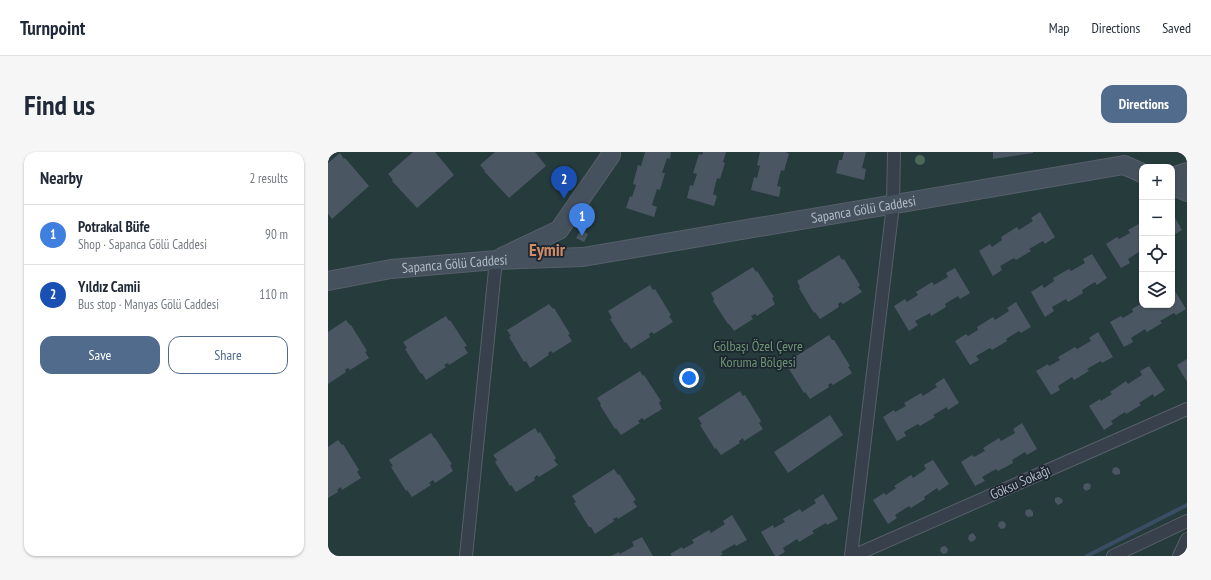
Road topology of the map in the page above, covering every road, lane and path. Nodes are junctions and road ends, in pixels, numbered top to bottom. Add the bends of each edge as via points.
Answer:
1 (611, 152) edge
2 (894, 152) edge
3 (1139, 172) edge
4 (1187, 172) edge
5 (1175, 178) edge
6 (1175, 186) edge
7 (1187, 192) edge
8 (893, 205) junction
9 (559, 230) junction
10 (583, 257) junction
11 (496, 260) junction
12 (328, 281) edge
13 (1187, 409) edge
14 (1187, 520) edge
15 (1187, 539) edge
16 (1117, 555) edge
17 (466, 556) edge
18 (852, 556) edge
19 (1179, 556) edge

1 - 9 street
2 - 8 street
3 - 8 street, Sapanca Gölü Caddesi via 1124,165
4 - 5 street
6 - 7 street
8 - 10 street, Sapanca Gölü Caddesi
8 - 18 street
9 - 10 street via 563,245 568,251
9 - 11 street
10 - 11 street, Sapanca Gölü Caddesi
11 - 12 street, Sapanca Gölü Caddesi via 391,269
11 - 17 street
13 - 18 street, Göksu Sokağı
14 - 16 street
15 - 19 street

